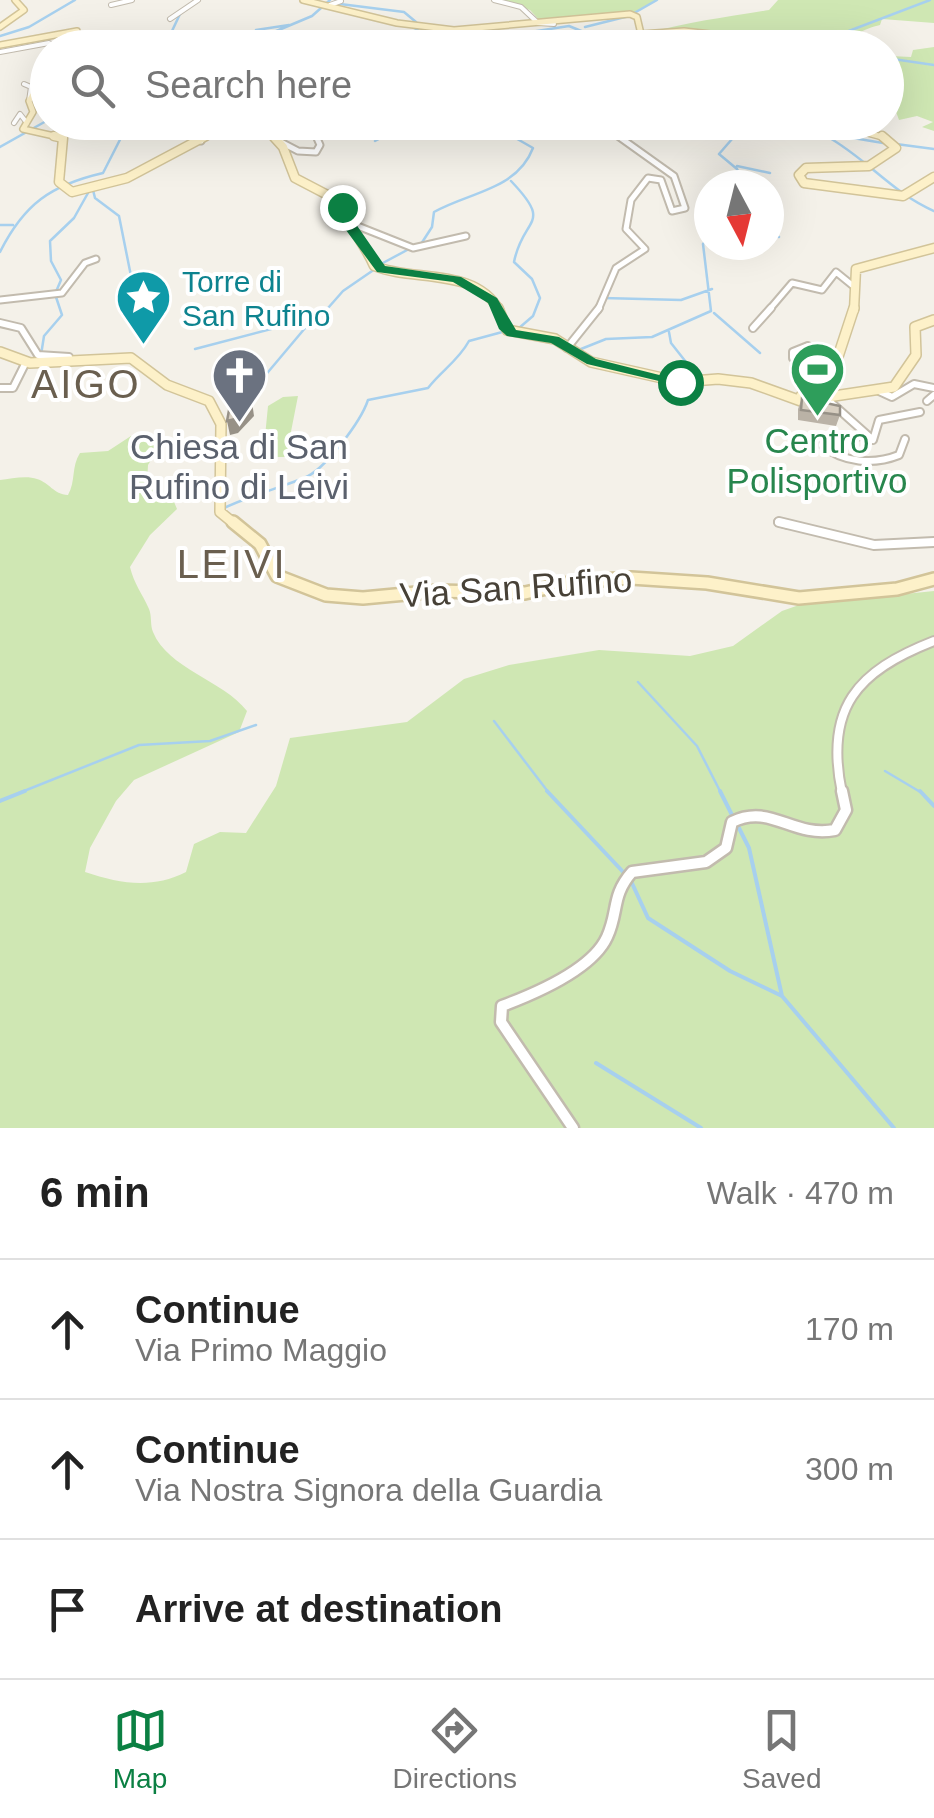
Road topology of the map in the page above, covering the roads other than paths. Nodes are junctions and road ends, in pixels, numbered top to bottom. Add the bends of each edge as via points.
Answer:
1 (15, 0) edge
2 (132, 0) edge
3 (198, 0) edge
4 (303, 0) edge
5 (494, 0) edge
6 (341, 2) edge
7 (111, 5) dead end
8 (331, 5) junction
9 (170, 19) dead end
10 (554, 24) junction
11 (0, 27) edge
12 (639, 30) edge
13 (30, 39) edge
14 (30, 45) edge
15 (0, 48) edge
16 (24, 84) dead end
17 (30, 86) edge
18 (30, 91) edge
19 (28, 101) joint
20 (30, 105) edge
21 (30, 118) edge
22 (14, 123) dead end
23 (27, 123) junction
24 (30, 133) edge
25 (63, 140) edge
26 (202, 140) edge
27 (276, 140) edge
28 (277, 140) edge
29 (318, 140) edge
30 (624, 140) edge
31 (888, 140) edge
32 (934, 176) edge
33 (346, 221) junction
34 (466, 236) dead end
35 (934, 248) edge
36 (96, 259) dead end
37 (852, 285) junction
38 (0, 300) edge
39 (934, 320) edge
40 (0, 323) edge
41 (753, 328) dead end
42 (808, 346) dead end
43 (567, 348) junction
44 (0, 352) edge
45 (82, 360) junction
46 (26, 362) junction
47 (835, 372) junction
48 (0, 388) edge
49 (934, 388) edge
50 (879, 392) junction
51 (785, 396) junction
52 (827, 399) junction
53 (920, 412) dead end
54 (864, 435) junction
55 (905, 439) dead end
56 (778, 522) dead end
57 (934, 542) edge
58 (934, 579) edge
59 (934, 641) edge
60 (573, 1128) edge

1 - 11 street via 24,10
2 - 7 street
3 - 9 street
4 - 8 street
5 - 10 street via 521,7 538,23
6 - 8 street
8 - 10 street via 414,26 503,30
10 - 12 street via 630,14
13 - 15 street
14 - 15 street
16 - 17 street
18 - 19 street
19 - 20 street
21 - 23 street
22 - 23 street via 20,114
23 - 24 street via 24,132
25 - 26 street via 60,184 77,193 111,186
27 - 33 street via 295,178 336,198
28 - 29 street via 316,152
30 - 43 street via 674,176 685,208 672,211 661,180 648,178 638,186 626,229 645,249 616,268 596,315
31 - 32 street via 896,148 869,166 806,168 798,174 804,183 903,196
33 - 34 street via 413,248
33 - 43 street via 374,266 472,286 493,301 507,330 555,339
35 - 37 street via 917,258 861,266
36 - 38 street via 62,293
37 - 41 street via 836,272 822,290 792,283
37 - 47 street via 854,313
39 - 50 street via 915,327 912,363 898,384
40 - 45 street via 21,328 38,355
42 - 47 street via 792,356
43 - 51 street via 591,362 680,382 731,380
44 - 46 street
45 - 46 street
45 - 58 street, Via San Rufino via 127,358 166,386 214,406 222,424 220,512 260,544 278,576 326,595 525,593 631,578 707,582 787,598
46 - 48 street via 14,388
47 - 51 street via 822,391
49 - 50 street via 914,384 892,398
50 - 52 street
51 - 52 street
52 - 54 street
53 - 54 street via 878,420 872,440
54 - 55 street via 822,446 883,461 899,455
56 - 57 street via 865,546
59 - 60 street via 873,673 841,708 834,764 846,810 836,830 808,834 747,812 732,822 726,848 706,862 632,872 617,889 602,946 550,988 502,1006 501,1022

